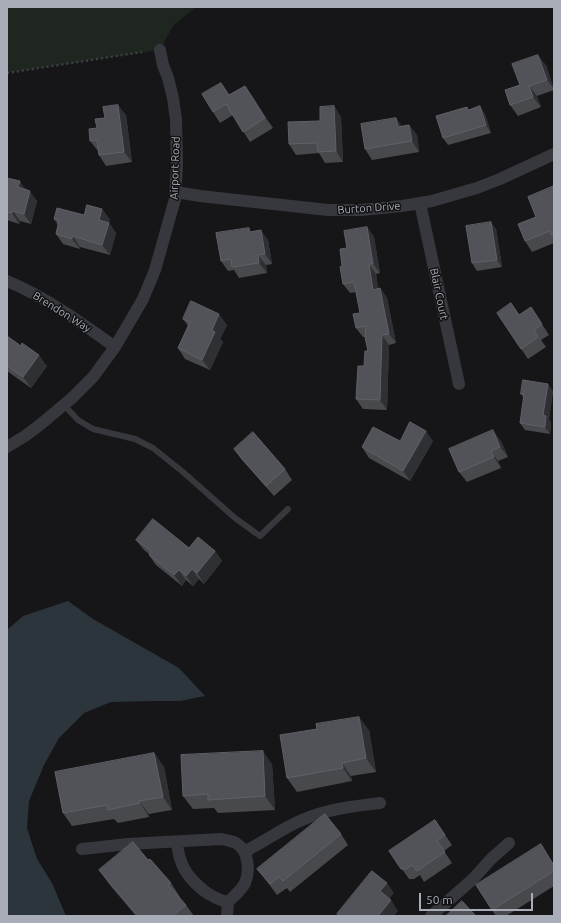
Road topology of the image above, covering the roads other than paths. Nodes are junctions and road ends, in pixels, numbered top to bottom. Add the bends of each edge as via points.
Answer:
1 (160, 50) dead end
2 (554, 154) edge
3 (176, 192) junction
4 (420, 203) junction
5 (7, 281) edge
6 (115, 347) junction
7 (459, 384) dead end
8 (64, 405) junction
9 (7, 447) edge
10 (288, 509) dead end
11 (380, 802) dead end
12 (176, 842) junction
13 (509, 843) dead end
14 (82, 849) dead end
15 (245, 853) junction
16 (228, 902) junction
17 (227, 916) edge
18 (431, 916) edge

1 - 3 street, Airport Road via 176,120
2 - 4 street, Burton Drive via 476,188
3 - 4 street, Burton Drive via 328,210 361,210
3 - 6 street, Airport Road via 155,270 143,299
4 - 7 street, Blair Court
5 - 6 street, Brendon Way via 57,308
6 - 8 street, Airport Road via 93,377
8 - 9 street, Airport Road
8 - 10 lane via 78,420 93,429 135,439 153,448 260,536
11 - 15 street via 317,814
12 - 14 street
12 - 15 street via 221,839 235,842
12 - 16 street via 186,873 193,882 212,897
13 - 18 street
15 - 16 street via 248,873 238,893
16 - 17 street

